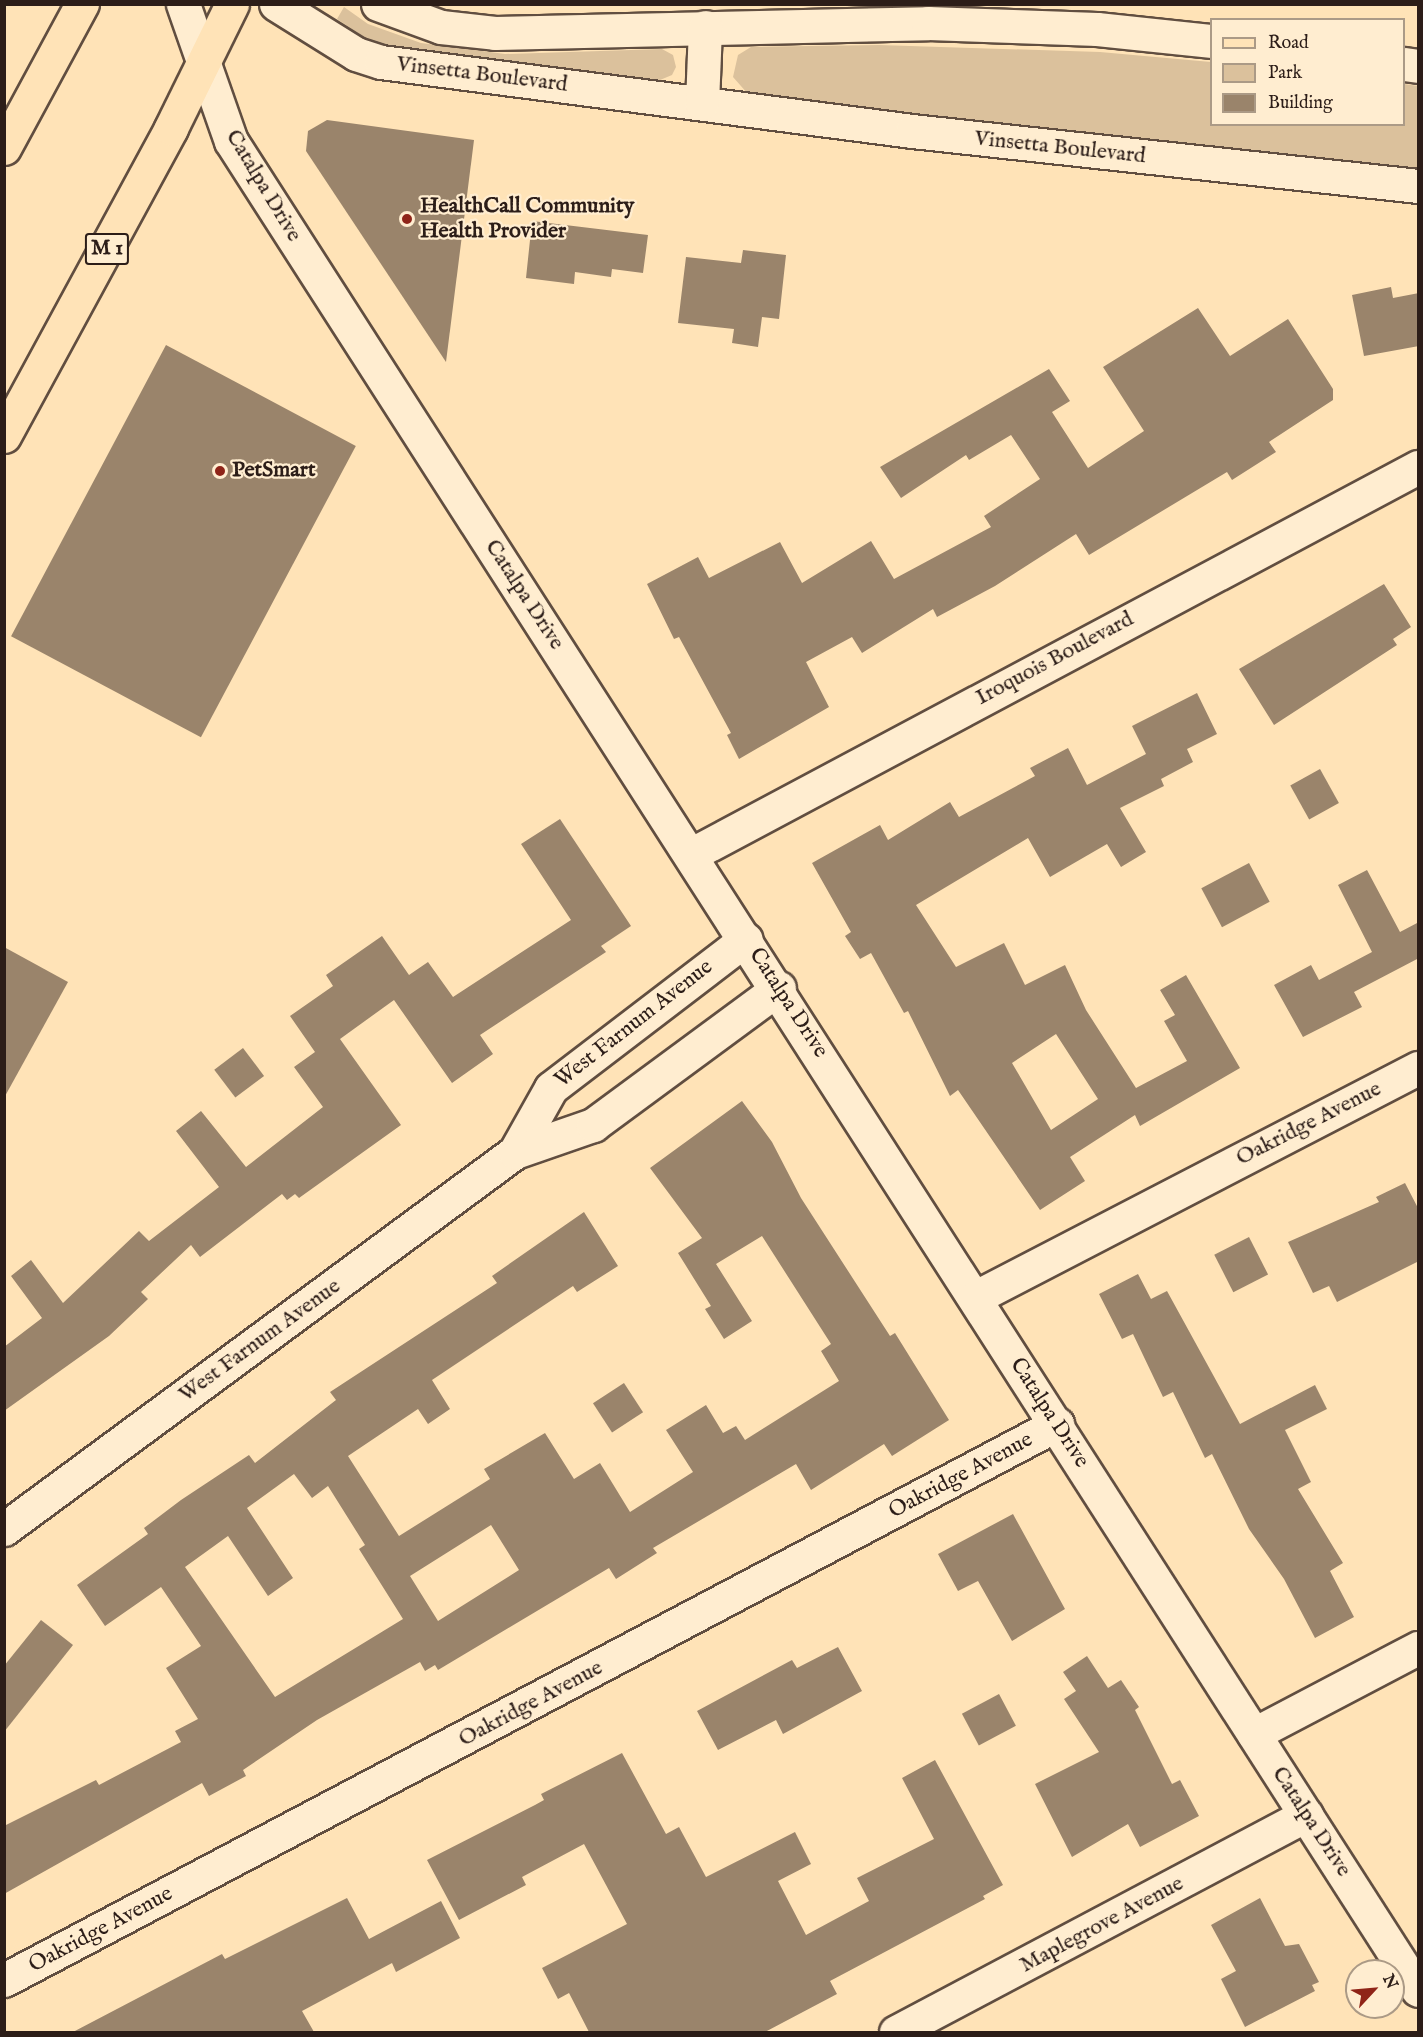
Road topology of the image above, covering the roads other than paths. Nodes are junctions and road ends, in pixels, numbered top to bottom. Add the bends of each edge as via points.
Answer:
1 (82, 4) edge
2 (183, 4) edge
3 (232, 4) edge
4 (276, 4) edge
5 (378, 4) edge
6 (705, 27) junction
7 (1210, 40) edge
8 (204, 59) junction
9 (702, 103) junction
10 (4, 148) edge
11 (1419, 186) edge
12 (4, 436) edge
13 (1419, 466) edge
14 (692, 854) junction
15 (746, 939) junction
16 (779, 988) junction
17 (1419, 1068) edge
18 (515, 1152) junction
19 (976, 1298) junction
20 (1057, 1424) junction
21 (4, 1529) edge
22 (1419, 1648) edge
23 (1254, 1734) junction
24 (1306, 1815) junction
25 (4, 1980) edge
26 (1419, 1990) edge
27 (896, 2032) edge

1 - 10 main road
2 - 8 street, Catalpa Drive
3 - 8 main road, M 1
4 - 9 street, Vinsetta Boulevard via 356,54 381,62
5 - 6 street, Vinsetta Boulevard via 441,27 495,33
6 - 7 street, Vinsetta Boulevard via 928,23 1097,29
6 - 9 street
8 - 12 main road, M 1 via 171,128
8 - 14 street, Catalpa Drive via 231,141
9 - 11 street, Vinsetta Boulevard via 912,131
13 - 14 street, Iroquois Boulevard
14 - 15 street, Catalpa Drive
15 - 16 street, Catalpa Drive
15 - 18 street, West Farnum Avenue via 551,1088
16 - 18 street, West Farnum Avenue via 593,1125
16 - 19 street, Catalpa Drive
17 - 19 street, Oakridge Avenue
18 - 21 street, West Farnum Avenue
19 - 20 street, Catalpa Drive
20 - 23 street, Catalpa Drive
20 - 25 street, Oakridge Avenue
22 - 23 street
23 - 24 street, Catalpa Drive
24 - 26 street, Catalpa Drive
24 - 27 street, Maplegrove Avenue

